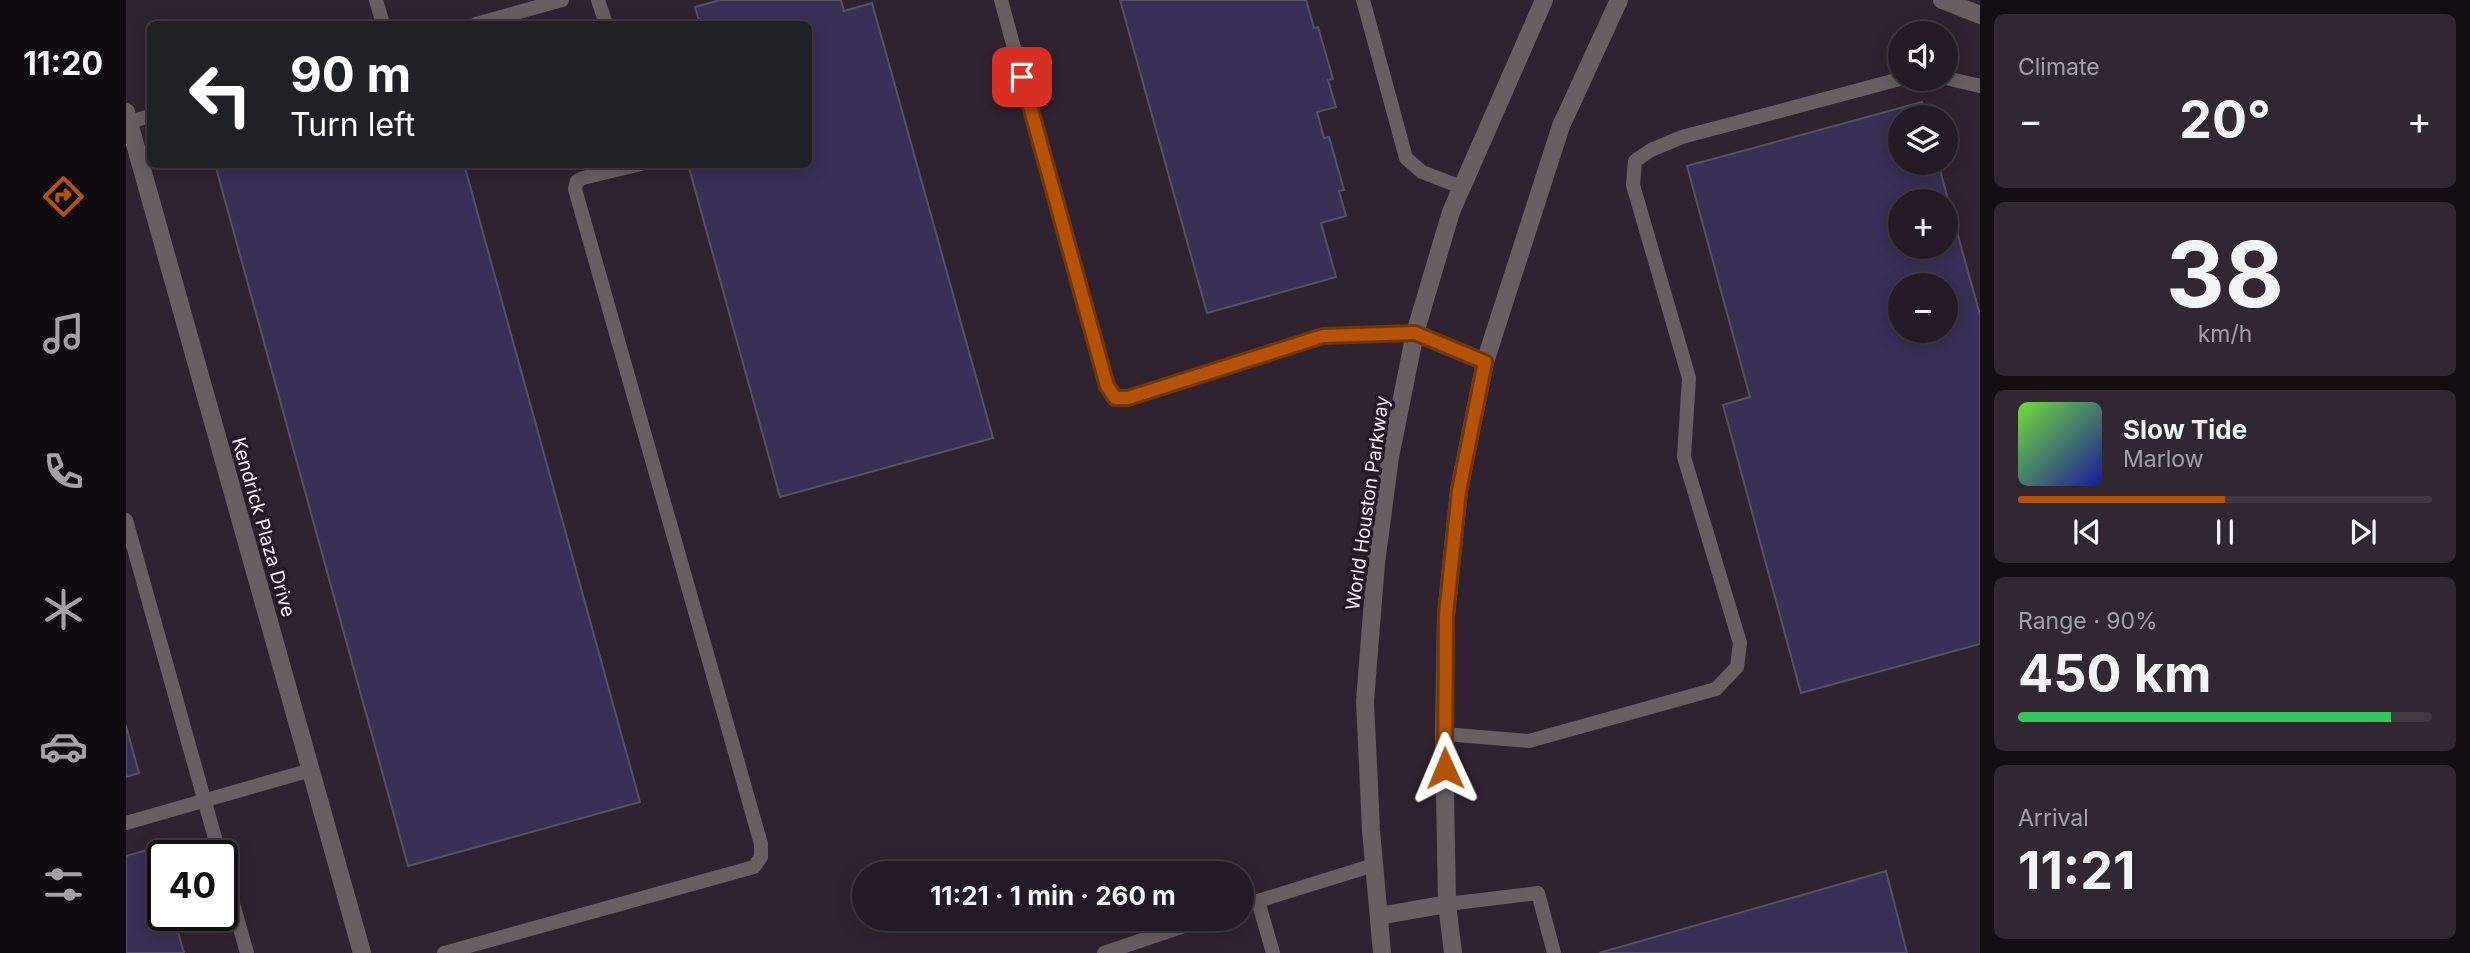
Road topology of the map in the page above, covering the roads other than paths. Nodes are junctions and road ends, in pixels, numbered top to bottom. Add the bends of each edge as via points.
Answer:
1 (376, 0) edge
2 (562, 0) edge
3 (598, 0) edge
4 (1001, 0) edge
5 (1363, 0) edge
6 (1544, 0) edge
7 (1619, 0) edge
8 (1942, 0) edge
9 (1980, 15) edge
10 (382, 21) edge
11 (487, 21) edge
12 (605, 21) edge
13 (1958, 81) edge
14 (1888, 82) edge
15 (1980, 86) edge
16 (147, 116) edge
17 (128, 117) edge
18 (623, 168) edge
19 (1461, 187) junction
20 (1415, 333) junction
21 (1485, 362) junction
22 (126, 520) edge
23 (1444, 734) junction
24 (311, 770) junction
25 (204, 800) junction
26 (126, 823) edge
27 (215, 840) edge
28 (1374, 865) junction
29 (1258, 901) junction
30 (1254, 902) edge
31 (1447, 904) junction
32 (1379, 916) junction
33 (238, 921) edge
34 (1169, 931) edge
35 (247, 953) edge
36 (362, 953) edge
37 (444, 953) edge
38 (1104, 953) edge
39 (1273, 953) edge
40 (1382, 953) edge
41 (1453, 953) edge
42 (1554, 953) edge

1 - 10 lane
2 - 11 lane
3 - 12 lane
4 - 20 lane via 1107,386 1115,398 1128,398 1323,336
5 - 19 lane via 1406,158 1422,172
6 - 19 street, World Houston Parkway
7 - 21 street via 1561,126
8 - 9 street
13 - 15 lane
14 - 23 lane via 1682,137 1635,161 1633,184 1689,378 1684,457 1740,643 1737,667 1716,689 1529,741
16 - 17 lane
17 - 24 street, Kendrick Plaza Drive
18 - 37 lane via 583,177 575,189 761,857 754,867
19 - 20 street, World Houston Parkway
20 - 21 street
20 - 28 street, World Houston Parkway via 1390,457 1366,687
21 - 23 street via 1459,491 1446,615
22 - 25 lane
23 - 31 street
24 - 25 lane
24 - 36 street, Kendrick Plaza Drive
25 - 26 lane
25 - 27 lane
28 - 29 lane
28 - 32 street, World Houston Parkway
29 - 30 lane
29 - 39 lane
31 - 32 street
31 - 41 street
31 - 42 lane via 1538,893
32 - 40 street, World Houston Parkway
33 - 35 lane
34 - 38 lane

